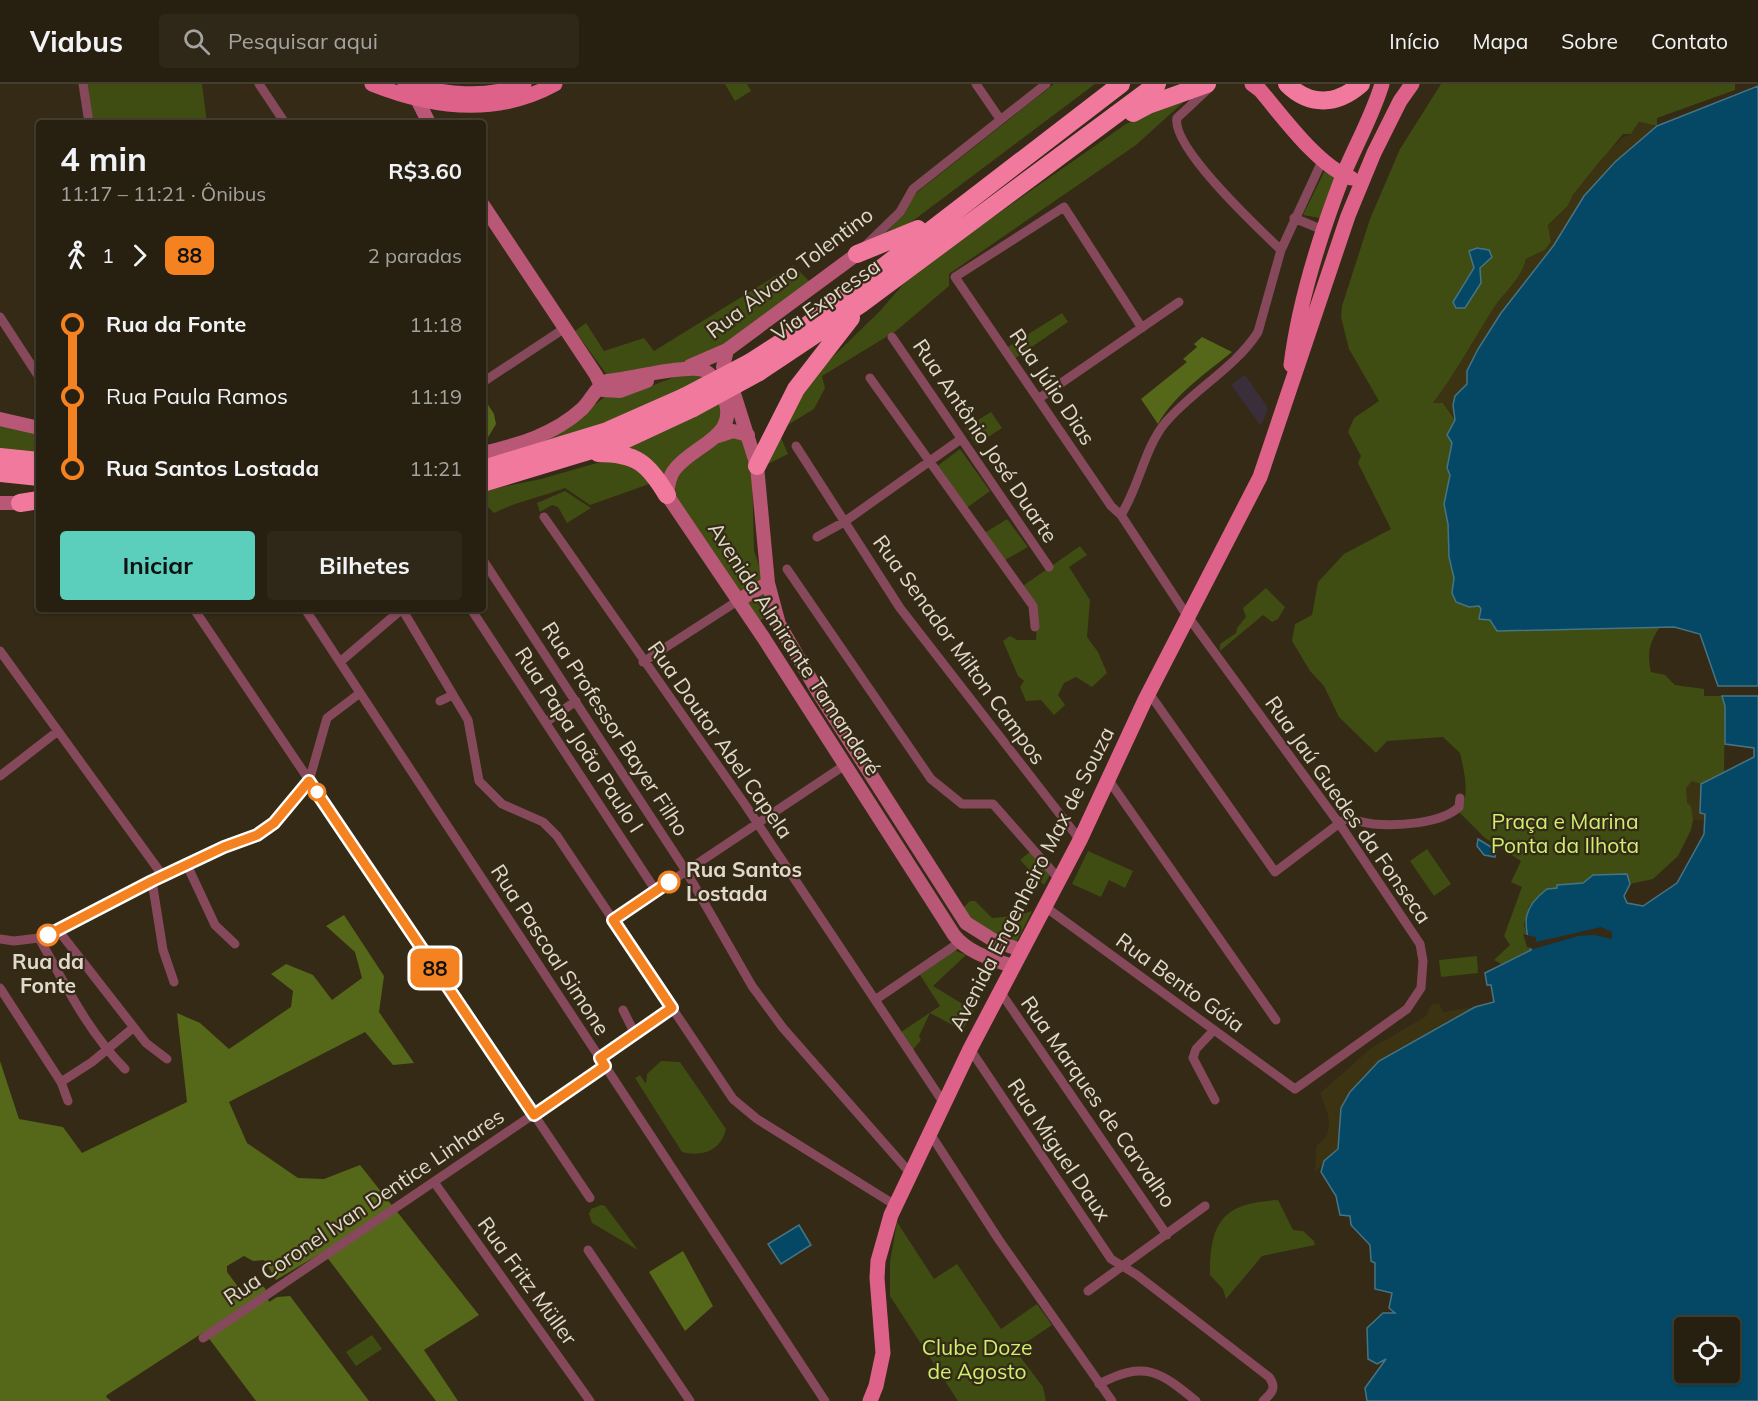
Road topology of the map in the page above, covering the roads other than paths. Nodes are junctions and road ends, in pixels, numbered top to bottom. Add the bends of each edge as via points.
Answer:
1 (83, 84) edge
2 (259, 84) edge
3 (372, 84) edge
4 (405, 84) edge
5 (524, 84) edge
6 (555, 84) edge
7 (976, 84) edge
8 (1046, 84) edge
9 (1121, 84) edge
10 (1157, 84) edge
11 (1207, 84) edge
12 (1215, 84) edge
13 (1252, 84) edge
14 (1287, 84) edge
15 (1361, 84) edge
16 (1382, 84) edge
17 (1392, 84) edge
18 (1412, 84) edge
19 (417, 99) junction
20 (88, 120) edge
21 (283, 120) edge
22 (428, 120) edge
23 (1000, 120) junction
24 (1366, 130) junction
25 (1374, 153) junction
26 (1063, 156) junction
27 (1352, 156) junction
28 (1323, 159) junction
29 (1343, 175) junction
30 (1361, 182) junction
31 (964, 203) junction
32 (486, 210) edge
33 (1294, 218) junction
34 (1323, 230) junction
35 (1281, 250) junction
36 (857, 254) junction
37 (1179, 302) dead end
38 (861, 304) junction
39 (0, 317) edge
40 (565, 328) junction
41 (1142, 328) junction
42 (892, 337) dead end
43 (727, 350) junction
44 (687, 368) junction
45 (754, 368) junction
46 (36, 372) edge
47 (870, 378) dead end
48 (486, 380) edge
49 (601, 381) junction
50 (1288, 388) junction
51 (1038, 399) junction
52 (688, 403) junction
53 (0, 419) edge
54 (36, 427) edge
55 (748, 435) junction
56 (718, 436) junction
57 (961, 439) junction
58 (796, 446) dead end
59 (486, 452) edge
60 (587, 453) junction
61 (0, 457) edge
62 (36, 461) edge
63 (929, 462) junction
64 (757, 466) junction
65 (486, 468) edge
66 (0, 473) edge
67 (36, 477) edge
68 (486, 482) edge
69 (667, 495) junction
70 (36, 500) edge
71 (0, 503) edge
72 (20, 503) junction
73 (36, 506) edge
74 (1121, 515) junction
75 (544, 517) dead end
76 (844, 522) junction
77 (817, 537) dead end
78 (486, 565) edge
79 (1049, 567) dead end
80 (787, 569) dead end
81 (768, 583) junction
82 (739, 600) junction
83 (196, 612) edge
84 (307, 612) edge
85 (398, 612) edge
86 (404, 612) edge
87 (473, 612) edge
88 (1188, 616) junction
89 (780, 624) junction
90 (1035, 627) dead end
91 (763, 637) junction
92 (0, 651) edge
93 (340, 662) junction
94 (643, 662) junction
95 (360, 693) junction
96 (1149, 693) junction
97 (453, 695) junction
98 (440, 702) dead end
99 (576, 702) junction
100 (546, 722) junction
101 (57, 731) junction
102 (844, 765) junction
103 (0, 776) edge
104 (1108, 780) junction
105 (309, 781) junction
106 (1460, 798) dead end
107 (757, 824) junction
108 (1338, 825) junction
109 (1080, 840) junction
110 (187, 865) junction
111 (686, 871) junction
112 (163, 876) junction
113 (1059, 879) junction
114 (152, 881) junction
115 (657, 891) junction
116 (1044, 906) junction
117 (613, 920) junction
118 (58, 930) junction
119 (972, 930) junction
120 (39, 938) junction
121 (0, 939) edge
122 (960, 942) junction
123 (236, 944) dead end
124 (1020, 951) junction
125 (1012, 966) junction
126 (174, 982) dead end
127 (0, 988) edge
128 (999, 990) junction
129 (875, 1000) junction
130 (672, 1008) junction
131 (623, 1010) dead end
132 (1276, 1020) dead end
133 (133, 1028) junction
134 (1214, 1030) junction
135 (634, 1034) junction
136 (970, 1049) junction
137 (107, 1050) junction
138 (167, 1059) dead end
139 (603, 1062) junction
140 (125, 1069) dead end
141 (61, 1082) junction
142 (1295, 1089) joint
143 (1215, 1100) dead end
144 (68, 1101) dead end
145 (945, 1105) junction
146 (534, 1115) junction
147 (931, 1135) junction
148 (911, 1174) junction
149 (434, 1182) junction
150 (590, 1198) dead end
151 (895, 1205) junction
152 (1204, 1206) dead end
153 (1167, 1235) junction
154 (588, 1250) dead end
155 (1122, 1266) junction
156 (1088, 1291) dead end
157 (203, 1338) dead end
158 (1099, 1384) junction
159 (590, 1401) edge
160 (690, 1401) edge
161 (825, 1401) edge
162 (870, 1401) edge
163 (1112, 1401) edge
164 (1196, 1401) edge
165 (1263, 1401) edge

1 - 20 street
2 - 21 street
3 - 19 main road
4 - 5 main road via 480,94
6 - 19 main road via 517,100 493,104 457,105
7 - 23 street
8 - 23 street, Rua Álvaro Tolentino
9 - 31 highway, Via Expressa
10 - 26 highway, Via Expressa
11 - 26 highway via 1148,105
12 - 35 street via 1177,118 1177,133 1196,160
13 - 28 main road
14 - 15 highway via 1302,96 1318,101 1343,97
16 - 24 main road, Avenida Engenheiro Max de Souza
17 - 24 main road
18 - 25 main road, Avenida Engenheiro Max de Souza
19 - 22 main road
23 - 36 street, Rua Álvaro Tolentino via 913,189 892,221
24 - 27 main road, Avenida Engenheiro Max de Souza
25 - 27 main road
25 - 30 main road, Avenida Engenheiro Max de Souza
26 - 38 highway, Via Expressa
27 - 28 main road
27 - 29 main road, Avenida Engenheiro Max de Souza
28 - 29 main road
28 - 33 street
29 - 30 main road
29 - 34 main road, Avenida Engenheiro Max de Souza
30 - 50 main road, Avenida Engenheiro Max de Souza
31 - 36 highway via 905,236
31 - 45 highway, Via Expressa
32 - 40 main road
33 - 34 street
33 - 35 street
34 - 50 main road, Avenida Engenheiro Max de Souza via 1295,337
35 - 74 street via 1258,332 1251,344 1199,388 1163,426
36 - 43 main road, Rua Álvaro Tolentino
37 - 41 street
38 - 45 highway, Via Expressa
38 - 64 highway via 796,388
39 - 46 street
40 - 48 street
40 - 49 main road
41 - 51 street
41 - 51 street, Rua Júlio Dias via 1064,207 955,277
42 - 57 street, Rua Antônio José Duarte
43 - 44 main road, Rua Álvaro Tolentino
43 - 55 main road, Avenida Almirante Tamandaré via 723,367
44 - 49 main road via 620,391 606,392
44 - 56 main road via 702,369 711,376 725,400 725,417
45 - 52 highway, Via Expressa, bridge
47 - 63 street
49 - 59 main road via 581,410 549,430 524,442
50 - 88 main road, Avenida Engenheiro Max de Souza via 1260,477
51 - 74 street, Rua Júlio Dias
52 - 60 highway, Via Expressa via 646,430
52 - 65 highway, Via Expressa
53 - 54 main road
55 - 56 main road via 733,431
55 - 64 main road, Avenida Almirante Tamandaré
56 - 69 main road via 674,470
57 - 63 street
57 - 79 street, Rua Antônio José Duarte
58 - 76 street, Rua Senador Milton Campos
60 - 68 highway, Via Expressa
60 - 69 highway via 616,453 642,462
61 - 62 highway
63 - 76 street
63 - 90 street via 1033,606
64 - 81 main road, Avenida Almirante Tamandaré
66 - 67 highway
69 - 82 main road, Avenida Almirante Tamandaré
70 - 72 highway
71 - 72 main road
72 - 73 street
74 - 88 street, Rua Júlio Dias
75 - 94 street, Rua Doutor Abel Capela
76 - 77 street
76 - 109 street, Rua Senador Milton Campos via 900,608
78 - 99 street, Rua Professor Bayer Filho
80 - 113 street via 931,779 962,804 993,804
81 - 82 main road
81 - 89 main road, Avenida Almirante Tamandaré
82 - 91 main road, Avenida Almirante Tamandaré
82 - 94 street
83 - 105 street
84 - 93 street, Rua Pascoal Simone
85 - 93 street
86 - 97 street
87 - 100 street, Rua Papa João Paulo I
88 - 96 main road, Avenida Engenheiro Max de Souza
88 - 108 street, Rua Jaú Guedes da Fonseca
89 - 91 main road via 767,625
89 - 119 main road, Avenida Almirante Tamandaré via 818,692
91 - 102 main road, Avenida Almirante Tamandaré
92 - 101 street
93 - 95 street, Rua Pascoal Simone
94 - 107 street, Rua Doutor Abel Capela
95 - 105 street via 327,718
95 - 139 street, Rua Pascoal Simone
96 - 104 main road, Avenida Engenheiro Max de Souza
96 - 108 street via 1275,872
97 - 98 street
97 - 117 street via 473,733 479,781 502,804 551,828
99 - 100 street
99 - 111 street, Rua Professor Bayer Filho
100 - 115 street, Rua Papa João Paulo I
101 - 103 street
101 - 112 street
102 - 107 street
102 - 122 main road, Avenida Almirante Tamandaré
104 - 109 main road, Avenida Engenheiro Max de Souza
104 - 132 street
105 - 110 street via 267,829
105 - 146 street
106 - 108 street via 1459,807 1442,817 1383,824 1348,818
107 - 111 street
107 - 129 street, Rua Doutor Abel Capela
108 - 142 street, Rua Jaú Guedes da Fonseca via 1420,944 1421,988 1407,1009
109 - 113 main road, Avenida Engenheiro Max de Souza
110 - 112 street
110 - 123 street via 215,925
111 - 115 street
111 - 148 street, Rua Professor Bayer Filho via 768,1009
112 - 114 street
113 - 116 main road, Avenida Engenheiro Max de Souza
114 - 118 street
114 - 126 street via 163,950
115 - 117 street
116 - 124 main road, Avenida Engenheiro Max de Souza
116 - 134 street, Rua Bento Góia
117 - 130 street
118 - 120 street
118 - 133 street
119 - 122 main road
119 - 124 main road
120 - 121 street via 14,942
120 - 137 street
122 - 125 main road, Avenida Almirante Tamandaré
122 - 129 street
124 - 125 main road, Avenida Engenheiro Max de Souza
125 - 128 main road, Avenida Engenheiro Max de Souza
127 - 141 street
128 - 136 main road, Avenida Engenheiro Max de Souza
128 - 153 street, Rua Marques de Carvalho
129 - 145 street, Rua Doutor Abel Capela
130 - 135 street, Rua Coronel Ivan Dentice Linhares
130 - 151 street via 741,1108
131 - 135 street
133 - 137 street
133 - 138 street
134 - 142 street, Rua Bento Góia
134 - 143 street via 1193,1058
135 - 139 street, Rua Coronel Ivan Dentice Linhares
136 - 145 main road, Avenida Engenheiro Max de Souza
136 - 155 street, Rua Miguel Daux via 1111,1259
137 - 140 street
137 - 141 street
139 - 146 street, Rua Coronel Ivan Dentice Linhares
139 - 161 street, Rua Pascoal Simone
141 - 144 street
145 - 147 main road, Avenida Engenheiro Max de Souza
146 - 149 street, Rua Coronel Ivan Dentice Linhares
146 - 150 street
147 - 148 main road, Avenida Engenheiro Max de Souza
147 - 158 street
148 - 151 main road, Avenida Engenheiro Max de Souza
149 - 157 street, Rua Coronel Ivan Dentice Linhares
149 - 159 street, Rua Fritz Müller
151 - 162 main road, Avenida Engenheiro Max de Souza via 878,1262 883,1353
152 - 153 street
153 - 155 street
154 - 160 street
155 - 156 street
155 - 165 street, Rua Miguel Daux via 1269,1377 1273,1392
158 - 163 street
158 - 164 street via 1124,1372 1146,1369 1167,1377

